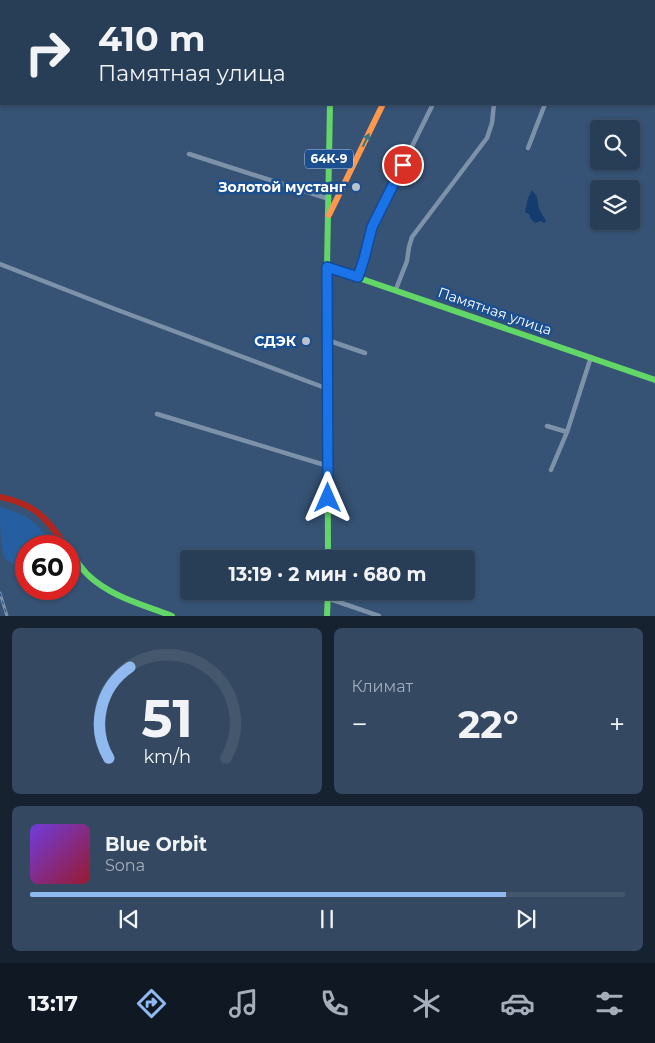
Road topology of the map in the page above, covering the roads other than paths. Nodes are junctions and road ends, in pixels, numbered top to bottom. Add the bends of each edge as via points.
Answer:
1 (330, 105) edge
2 (384, 105) edge
3 (433, 105) edge
4 (494, 105) edge
5 (544, 105) edge
6 (528, 148) dead end
7 (189, 154) dead end
8 (329, 199) junction
9 (329, 215) junction
10 (0, 264) edge
11 (327, 267) junction
12 (358, 277) junction
13 (396, 289) junction
14 (328, 340) junction
15 (365, 353) dead end
16 (591, 357) junction
17 (655, 380) edge
18 (328, 389) junction
19 (158, 414) dead end
20 (547, 426) dead end
21 (567, 432) junction
22 (328, 466) junction
23 (551, 470) dead end
24 (0, 497) edge
25 (58, 535) edge
26 (328, 550) edge
27 (80, 566) edge
28 (328, 600) edge
29 (340, 600) edge
30 (172, 616) edge
31 (327, 616) edge
32 (379, 616) edge

1 - 8 main road, 64К-9
9 -> 2 main road
3 - 12 street via 372,227
4 - 13 street via 487,138 412,237
5 - 6 street
7 - 8 street
8 - 9 main road, 64К-9
9 - 11 main road, 64К-9
10 - 18 street
11 - 12 main road, Памятная улица
11 - 14 main road, 64К-9
12 - 13 main road, Памятная улица
13 - 16 main road, Памятная улица
14 - 15 street
14 - 18 main road, 64К-9
16 - 17 main road, Памятная улица
16 - 21 street
18 - 22 main road, 64К-9
19 - 22 street
20 - 21 street
21 - 23 street
22 - 26 main road, 64К-9
24 - 25 main road via 28,505 49,522
27 - 30 main road via 103,587
28 - 31 main road
29 - 32 street

